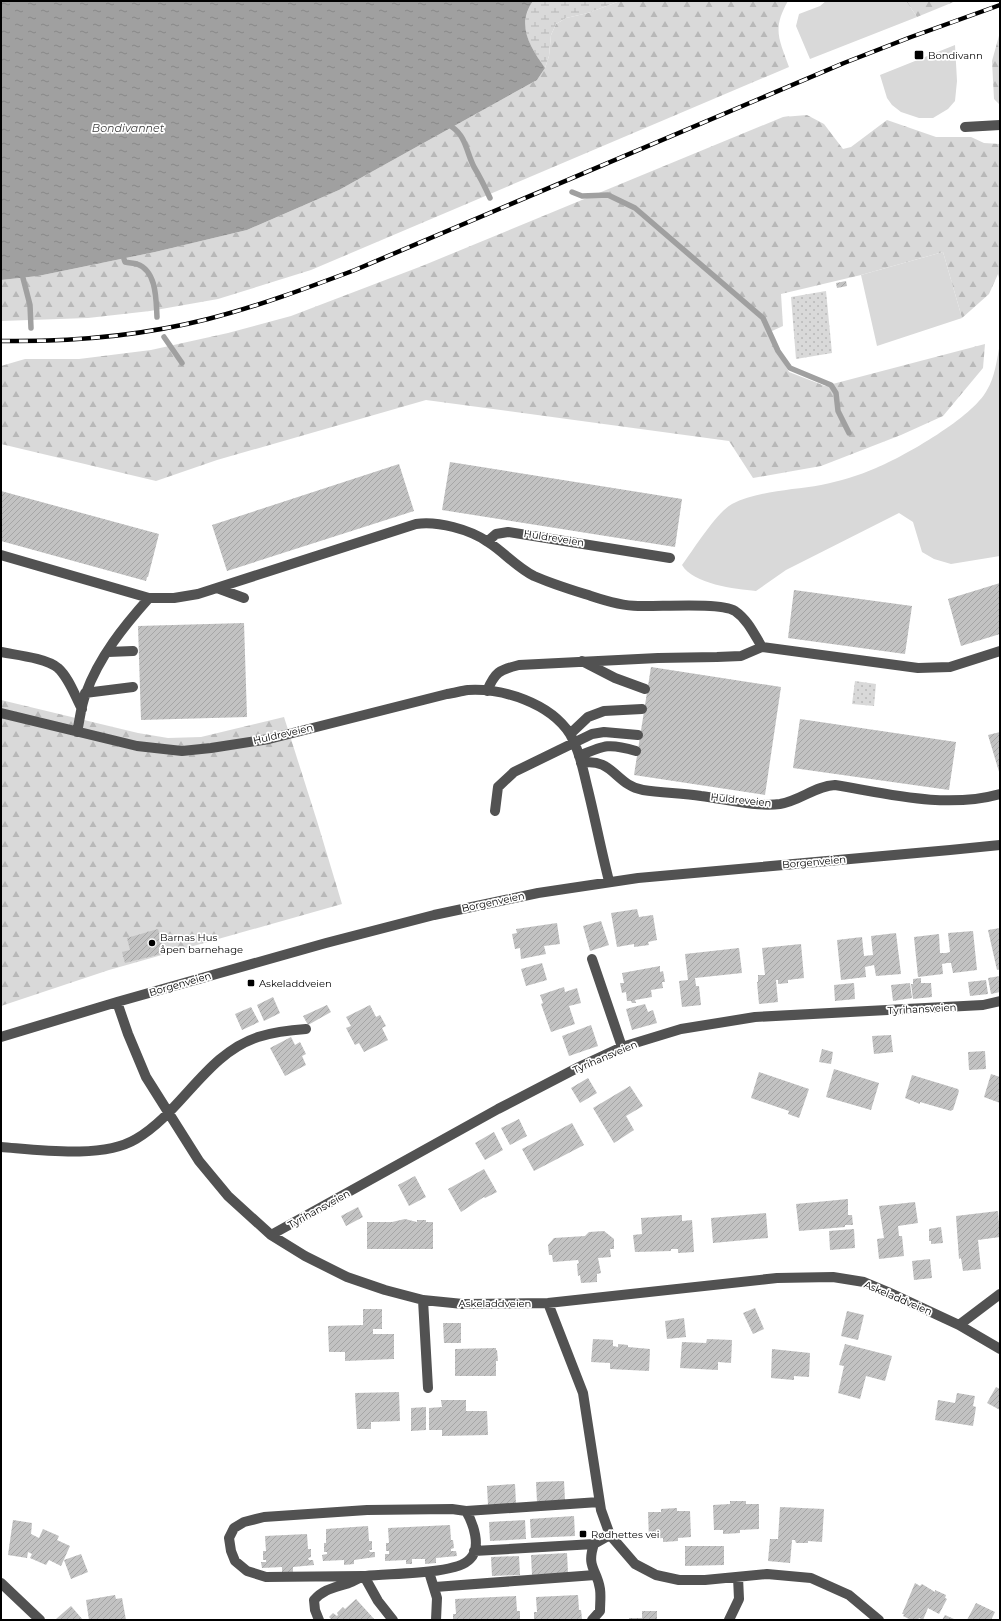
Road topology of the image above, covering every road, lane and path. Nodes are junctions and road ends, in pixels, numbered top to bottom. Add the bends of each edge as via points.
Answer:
1 (1000, 125) edge
2 (964, 127) dead end
3 (488, 541) junction
4 (1, 555) edge
5 (670, 558) dead end
6 (217, 588) junction
7 (149, 598) junction
8 (244, 598) dead end
9 (762, 647) junction
10 (133, 651) dead end
11 (1000, 651) edge
12 (1, 652) edge
13 (108, 652) junction
14 (582, 661) junction
15 (133, 687) dead end
16 (645, 689) dead end
17 (487, 691) junction
18 (86, 694) junction
19 (82, 709) junction
20 (642, 709) dead end
21 (1, 712) edge
22 (77, 732) junction
23 (638, 735) dead end
24 (572, 739) junction
25 (636, 751) dead end
26 (580, 760) junction
27 (1000, 794) edge
28 (495, 811) dead end
29 (1000, 845) edge
30 (609, 881) junction
31 (592, 959) dead end
32 (1000, 1001) edge
33 (117, 1002) junction
34 (306, 1029) dead end
35 (1, 1037) edge
36 (622, 1047) junction
37 (168, 1114) junction
38 (1, 1147) edge
39 (271, 1235) junction
40 (1000, 1294) edge
41 (423, 1300) junction
42 (548, 1303) junction
43 (959, 1325) junction
44 (1000, 1349) edge
45 (428, 1388) dead end
46 (599, 1502) junction
47 (466, 1511) junction
48 (610, 1535) junction
49 (594, 1544) junction
50 (474, 1551) junction
51 (429, 1572) junction
52 (595, 1575) junction
53 (364, 1576) junction
54 (738, 1577) junction
55 (1, 1583) edge
56 (435, 1587) junction
57 (40, 1620) edge
58 (319, 1620) edge
59 (393, 1620) edge
60 (436, 1620) edge
61 (592, 1620) edge
62 (730, 1620) edge
63 (879, 1620) edge

1 - 2 street
3 - 5 street, Huldreveien via 496,534 508,532
3 - 6 street via 443,524 427,522
3 - 9 street via 515,564 535,576 592,597 637,606 718,607 733,610 746,621
4 - 7 street
6 - 7 street via 174,598
6 - 8 street
7 - 13 street via 127,623
9 - 11 street via 918,668 950,667
9 - 14 street via 741,656
10 - 13 street
12 - 19 street via 46,662 58,668
13 - 18 street
14 - 16 street via 615,678
14 - 17 street via 518,665 502,669 493,677
15 - 18 street
17 - 22 street, Huldreveien via 467,690 447,694 269,739 211,748 160,750
17 - 24 street, Huldreveien via 509,694 543,708 561,724
18 - 19 street
19 - 22 street
20 - 24 street via 604,712 588,717
21 - 22 street, Huldreveien
23 - 24 street via 604,732
24 - 26 street, Huldreveien
24 - 28 street via 514,772 498,787
25 - 26 street via 617,745 602,746
26 - 27 street, Huldreveien via 603,764 627,784 642,790 765,804 781,804 834,785 944,801 986,798
26 - 30 street, Huldreveien
29 - 30 street, Borgenveien
30 - 33 street, Borgenveien via 434,915
31 - 36 street
32 - 36 street, Tyrihansveien via 975,1006 755,1017 681,1029
33 - 35 street, Borgenveien
33 - 37 street, Askeladdveien via 146,1077
34 - 37 street via 257,1037 232,1051 206,1073
36 - 39 street, Tyrihansveien via 498,1109
37 - 38 street via 136,1140 115,1147 93,1151
37 - 39 street, Askeladdveien via 199,1161 223,1190
39 - 41 street, Askeladdveien via 347,1277
40 - 43 street
41 - 42 street, Askeladdveien via 463,1304
41 - 45 street
42 - 43 street, Askeladdveien via 777,1278 833,1277 864,1282
42 - 46 street via 582,1393 591,1436
43 - 44 street, Askeladdveien
46 - 47 street
46 - 48 street
47 - 50 street via 476,1537
47 - 53 street via 367,1510 264,1517 244,1522 234,1528 229,1538 235,1561 247,1571 266,1577
48 - 49 street
48 - 54 street via 635,1564 656,1575 679,1580
49 - 50 street
49 - 52 street via 590,1555
50 - 51 street via 470,1560 458,1566
51 - 53 street
51 - 56 street
52 - 56 street
52 - 61 street via 600,1588 600,1611
53 - 58 street via 348,1584 320,1592 314,1600
53 - 59 street via 378,1601
54 - 62 street via 739,1600
54 - 63 street via 767,1574 811,1578 849,1595
55 - 57 street
56 - 60 street

